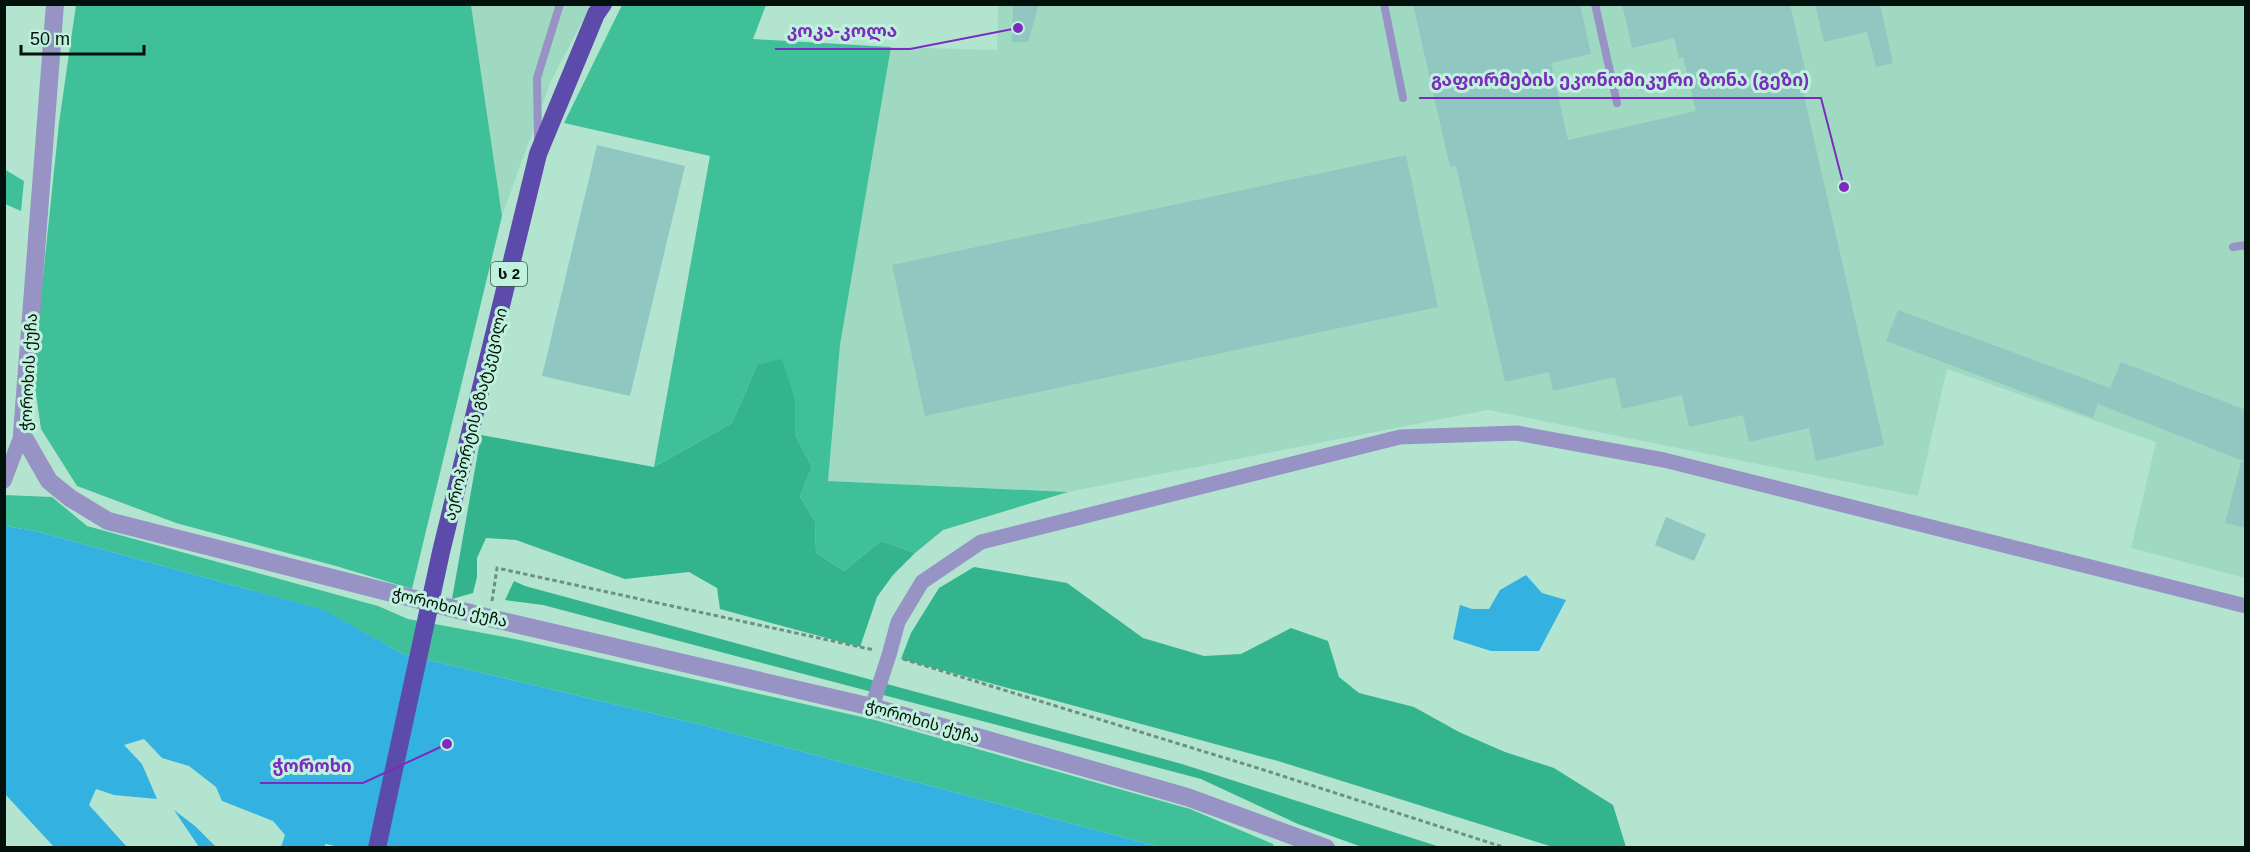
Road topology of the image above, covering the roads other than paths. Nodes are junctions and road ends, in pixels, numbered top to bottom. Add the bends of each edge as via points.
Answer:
1 (55, 4) edge
2 (560, 4) edge
3 (603, 4) edge
4 (1384, 4) edge
5 (1595, 4) edge
6 (1403, 98) dead end
7 (1617, 103) dead end
8 (538, 154) junction
9 (2246, 245) edge
10 (2233, 247) dead end
11 (22, 434) junction
12 (4, 481) edge
13 (2246, 606) edge
14 (872, 706) junction
15 (377, 848) edge
16 (1326, 848) edge

1 - 11 street, ჭოროხის ქუჩა
2 - 8 lane via 537,78
3 - 8 highway, აეროპორტის გზატკეცილი / ს 2
4 - 6 lane
5 - 7 lane
8 - 15 highway, აეროპორტის გზატკეცილი / ს 2 via 441,552
9 - 10 lane
11 - 12 street
11 - 14 street, ჭოროხის ქუჩა via 49,481 108,521 490,618
13 - 14 street via 1664,460 1517,433 1400,437 981,542 922,582 898,622
14 - 16 street, ჭოროხის ქუჩა via 1187,796

